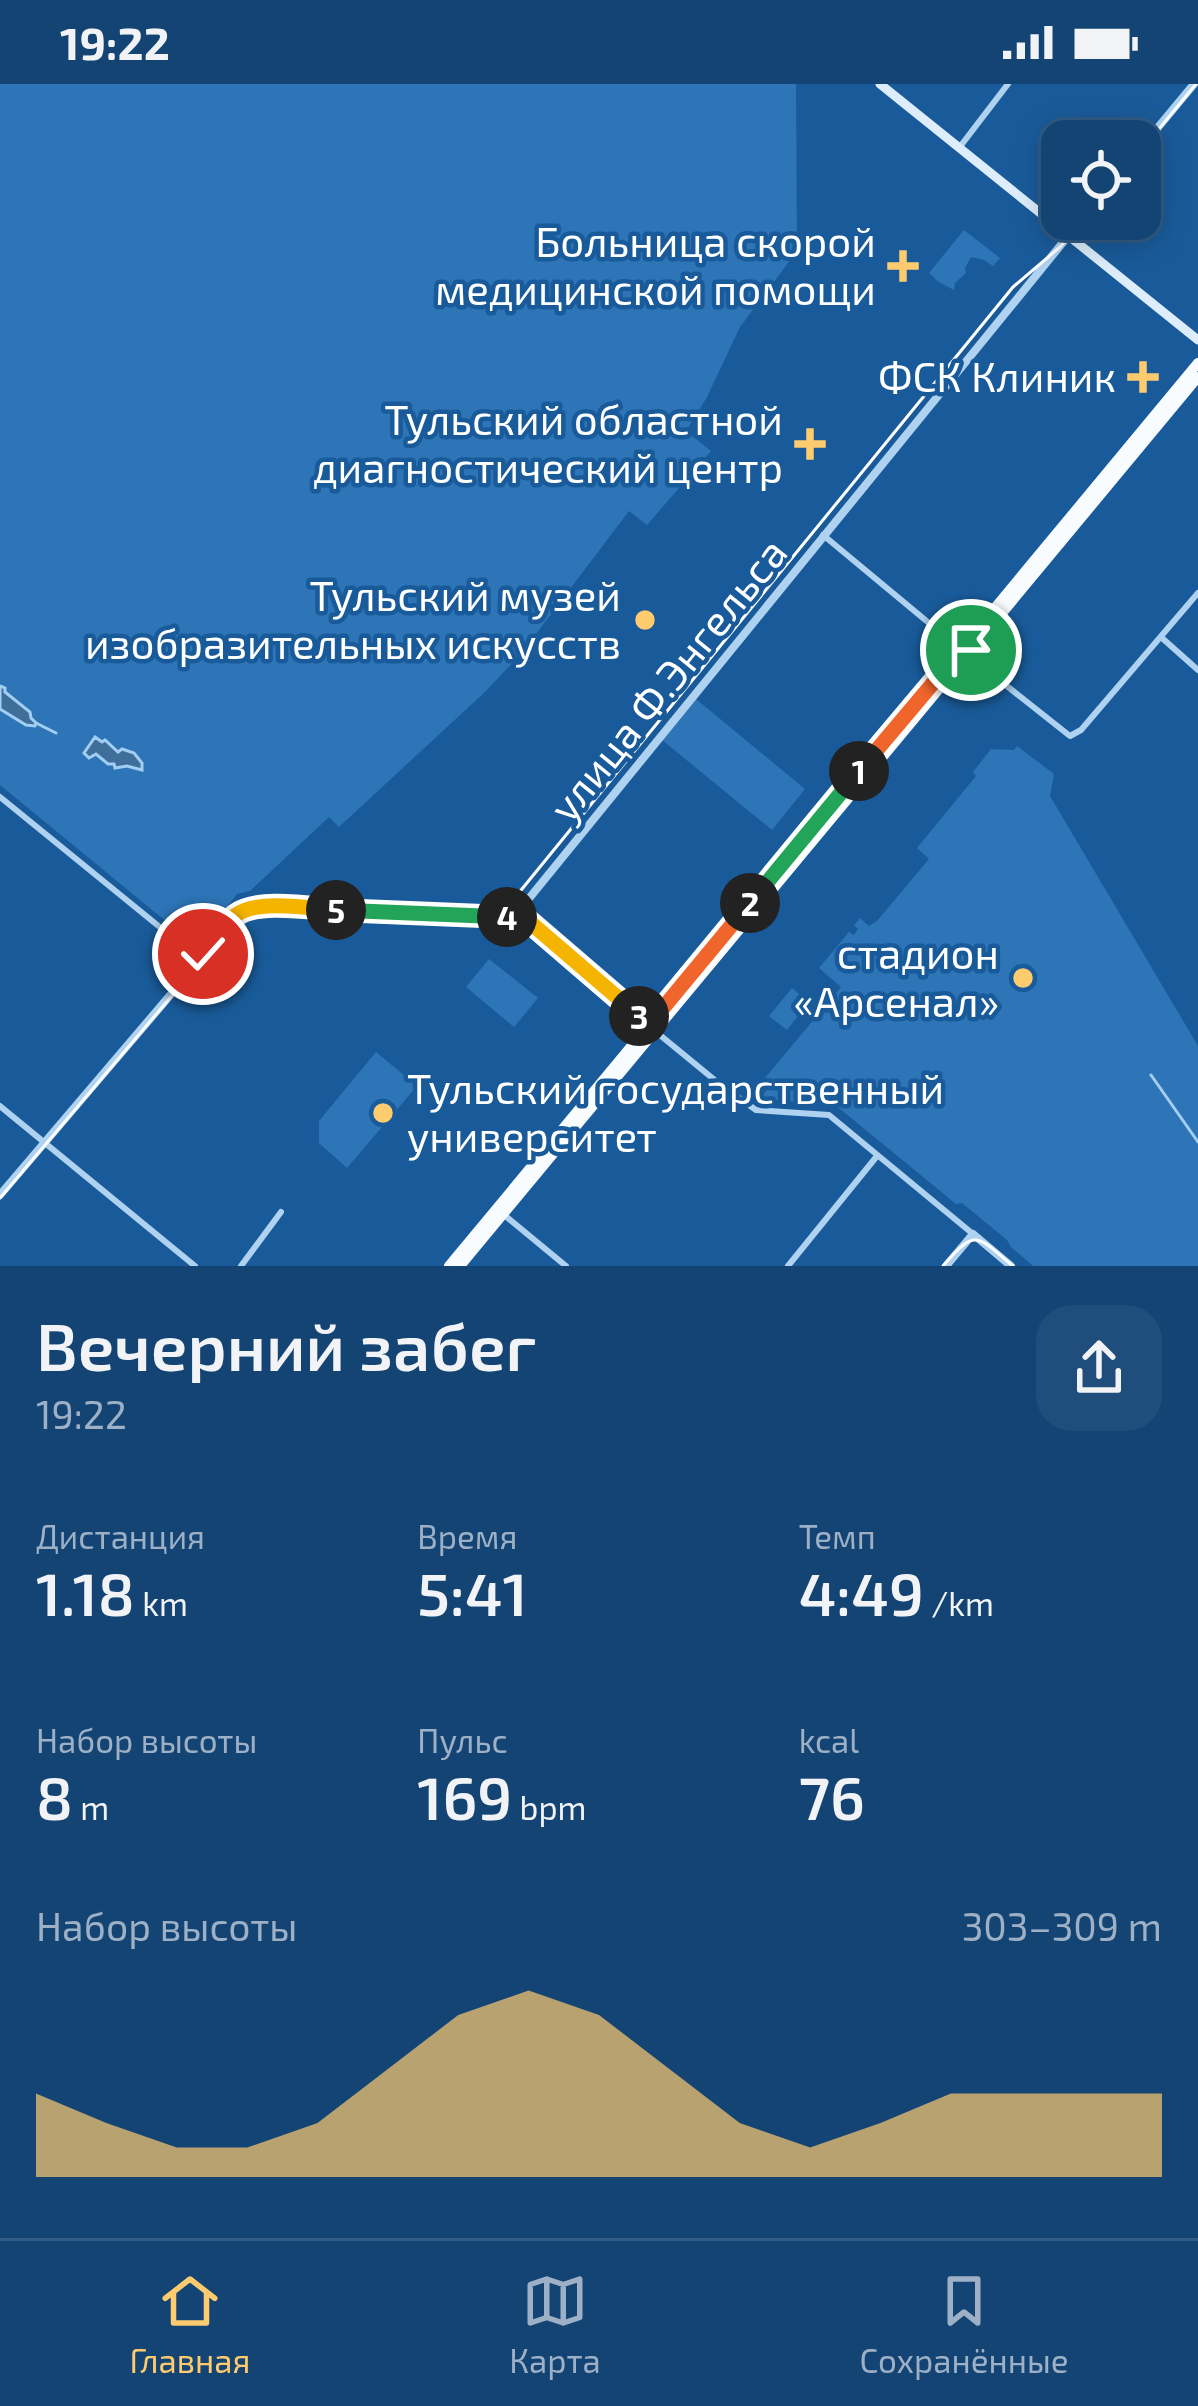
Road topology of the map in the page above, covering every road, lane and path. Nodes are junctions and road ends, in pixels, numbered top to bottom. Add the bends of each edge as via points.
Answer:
1 (880, 84) edge
2 (1008, 84) edge
3 (1194, 84) edge
4 (1161, 124) edge
5 (959, 148) junction
6 (1041, 214) edge
7 (1066, 240) edge
8 (1074, 240) edge
9 (1198, 340) edge
10 (1198, 363) edge
11 (1198, 377) edge
12 (823, 535) junction
13 (1198, 593) edge
14 (1162, 638) junction
15 (964, 652) junction
16 (1198, 670) edge
17 (0, 796) edge
18 (518, 912) junction
19 (199, 959) junction
20 (652, 1028) junction
21 (0, 1106) edge
22 (45, 1142) junction
23 (877, 1156) junction
24 (0, 1195) edge
25 (500, 1211) junction
26 (281, 1212) dead end
27 (973, 1234) junction
28 (195, 1266) edge
29 (241, 1266) edge
30 (449, 1266) edge
31 (460, 1266) edge
32 (566, 1266) edge
33 (788, 1266) edge
34 (946, 1266) edge
35 (1011, 1266) edge

1 - 5 main road
2 - 5 street
3 - 4 street
5 - 6 main road
7 - 12 street, улица Ф.Энгельса
8 - 9 main road
10 - 15 main road
11 - 15 main road
12 - 15 street
12 - 18 street, улица Ф.Энгельса
13 - 14 street
14 - 15 street via 1070,736
14 - 16 street
15 - 20 main road
17 - 19 street
18 - 19 street via 505,918 260,907 235,915
18 - 20 street
19 - 22 street
20 - 23 street via 756,1110 829,1115
20 - 25 main road
21 - 22 street
22 - 24 street
22 - 28 street
23 - 27 street
23 - 33 street
25 - 30 main road
25 - 31 main road
25 - 32 street
26 - 29 street
27 - 34 street
27 - 35 street

